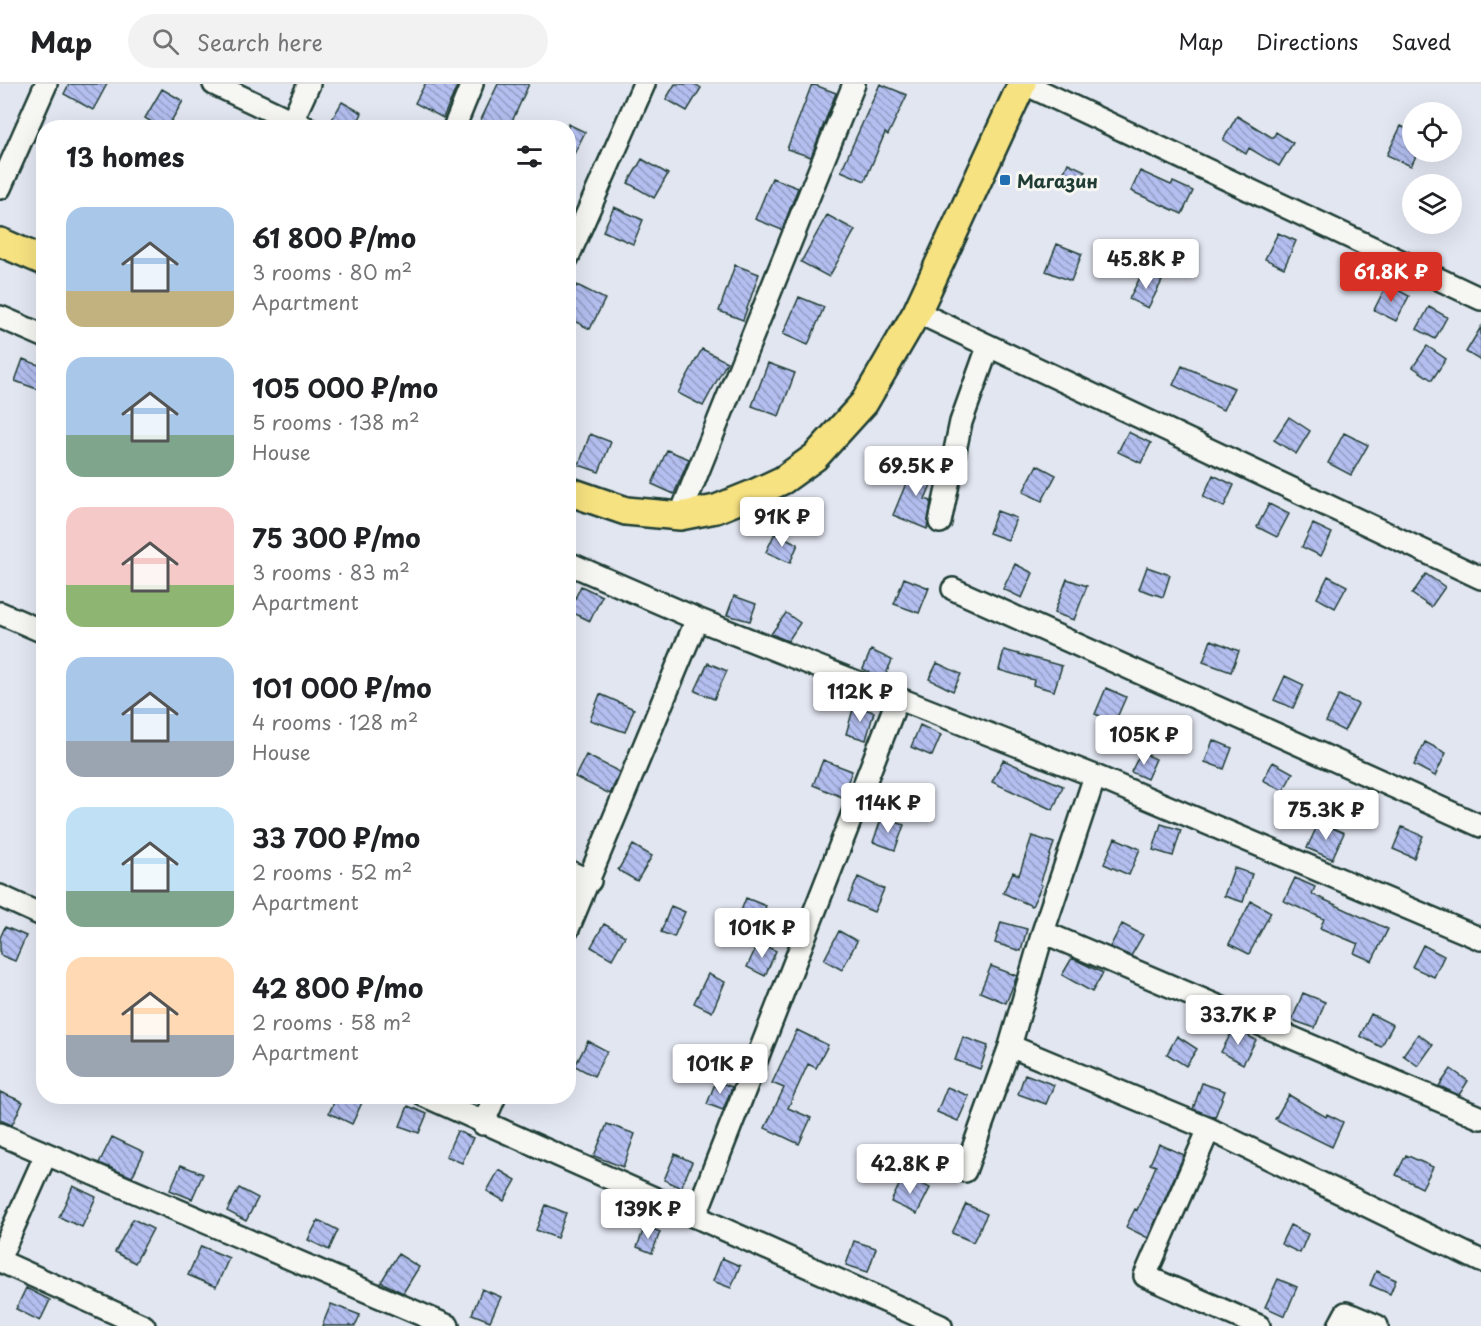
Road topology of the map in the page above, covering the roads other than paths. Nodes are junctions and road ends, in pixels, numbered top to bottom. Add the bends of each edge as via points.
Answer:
1 (46, 84) edge
2 (214, 84) edge
3 (309, 84) edge
4 (472, 84) edge
5 (644, 84) edge
6 (854, 84) edge
7 (1024, 84) edge
8 (1063, 92) edge
9 (290, 120) edge
10 (300, 120) edge
11 (457, 120) edge
12 (0, 188) edge
13 (576, 238) edge
14 (0, 242) edge
15 (36, 258) edge
16 (1481, 299) edge
17 (917, 312) junction
18 (0, 317) edge
19 (36, 333) edge
20 (988, 347) junction
21 (576, 494) edge
22 (680, 516) junction
23 (940, 522) dead end
24 (576, 566) edge
25 (1481, 578) edge
26 (953, 590) dead end
27 (0, 613) edge
28 (697, 619) junction
29 (36, 629) edge
30 (898, 698) junction
31 (1095, 776) junction
32 (1481, 826) edge
33 (576, 875) edge
34 (590, 881) junction
35 (0, 896) edge
36 (36, 912) edge
37 (576, 912) edge
38 (1043, 932) junction
39 (1481, 939) edge
40 (1010, 1047) junction
41 (442, 1104) edge
42 (492, 1104) edge
43 (1481, 1118) edge
44 (483, 1124) junction
45 (1209, 1130) junction
46 (0, 1134) edge
47 (46, 1154) junction
48 (965, 1171) dead end
49 (695, 1217) junction
50 (0, 1259) edge
51 (1481, 1261) edge
52 (144, 1326) edge
53 (448, 1326) edge
54 (940, 1326) edge
55 (1259, 1326) edge
56 (1339, 1326) edge
57 (1377, 1326) edge

1 - 12 street
2 - 9 street
3 - 10 street
4 - 11 street
5 - 13 street
6 - 22 street
7 - 8 street
7 - 17 main road
8 - 16 street
14 - 15 main road
17 - 20 street
17 - 22 main road via 864,403 816,457 783,480 753,494 716,509
18 - 19 street
20 - 23 street via 961,422
20 - 25 street
21 - 22 main road via 626,511
24 - 28 street
26 - 32 street
27 - 29 street
28 - 30 street
28 - 34 street
30 - 31 street
30 - 49 street
31 - 38 street
31 - 39 street
33 - 34 street
34 - 37 street
35 - 36 street
38 - 40 street
38 - 43 street
40 - 45 street
40 - 48 street
41 - 44 street
42 - 44 street
44 - 49 street
45 - 51 street
45 - 55 street via 1145,1276
46 - 47 street
47 - 50 street
47 - 53 street
49 - 54 street
50 - 52 street
56 - 57 street via 1346,1313

